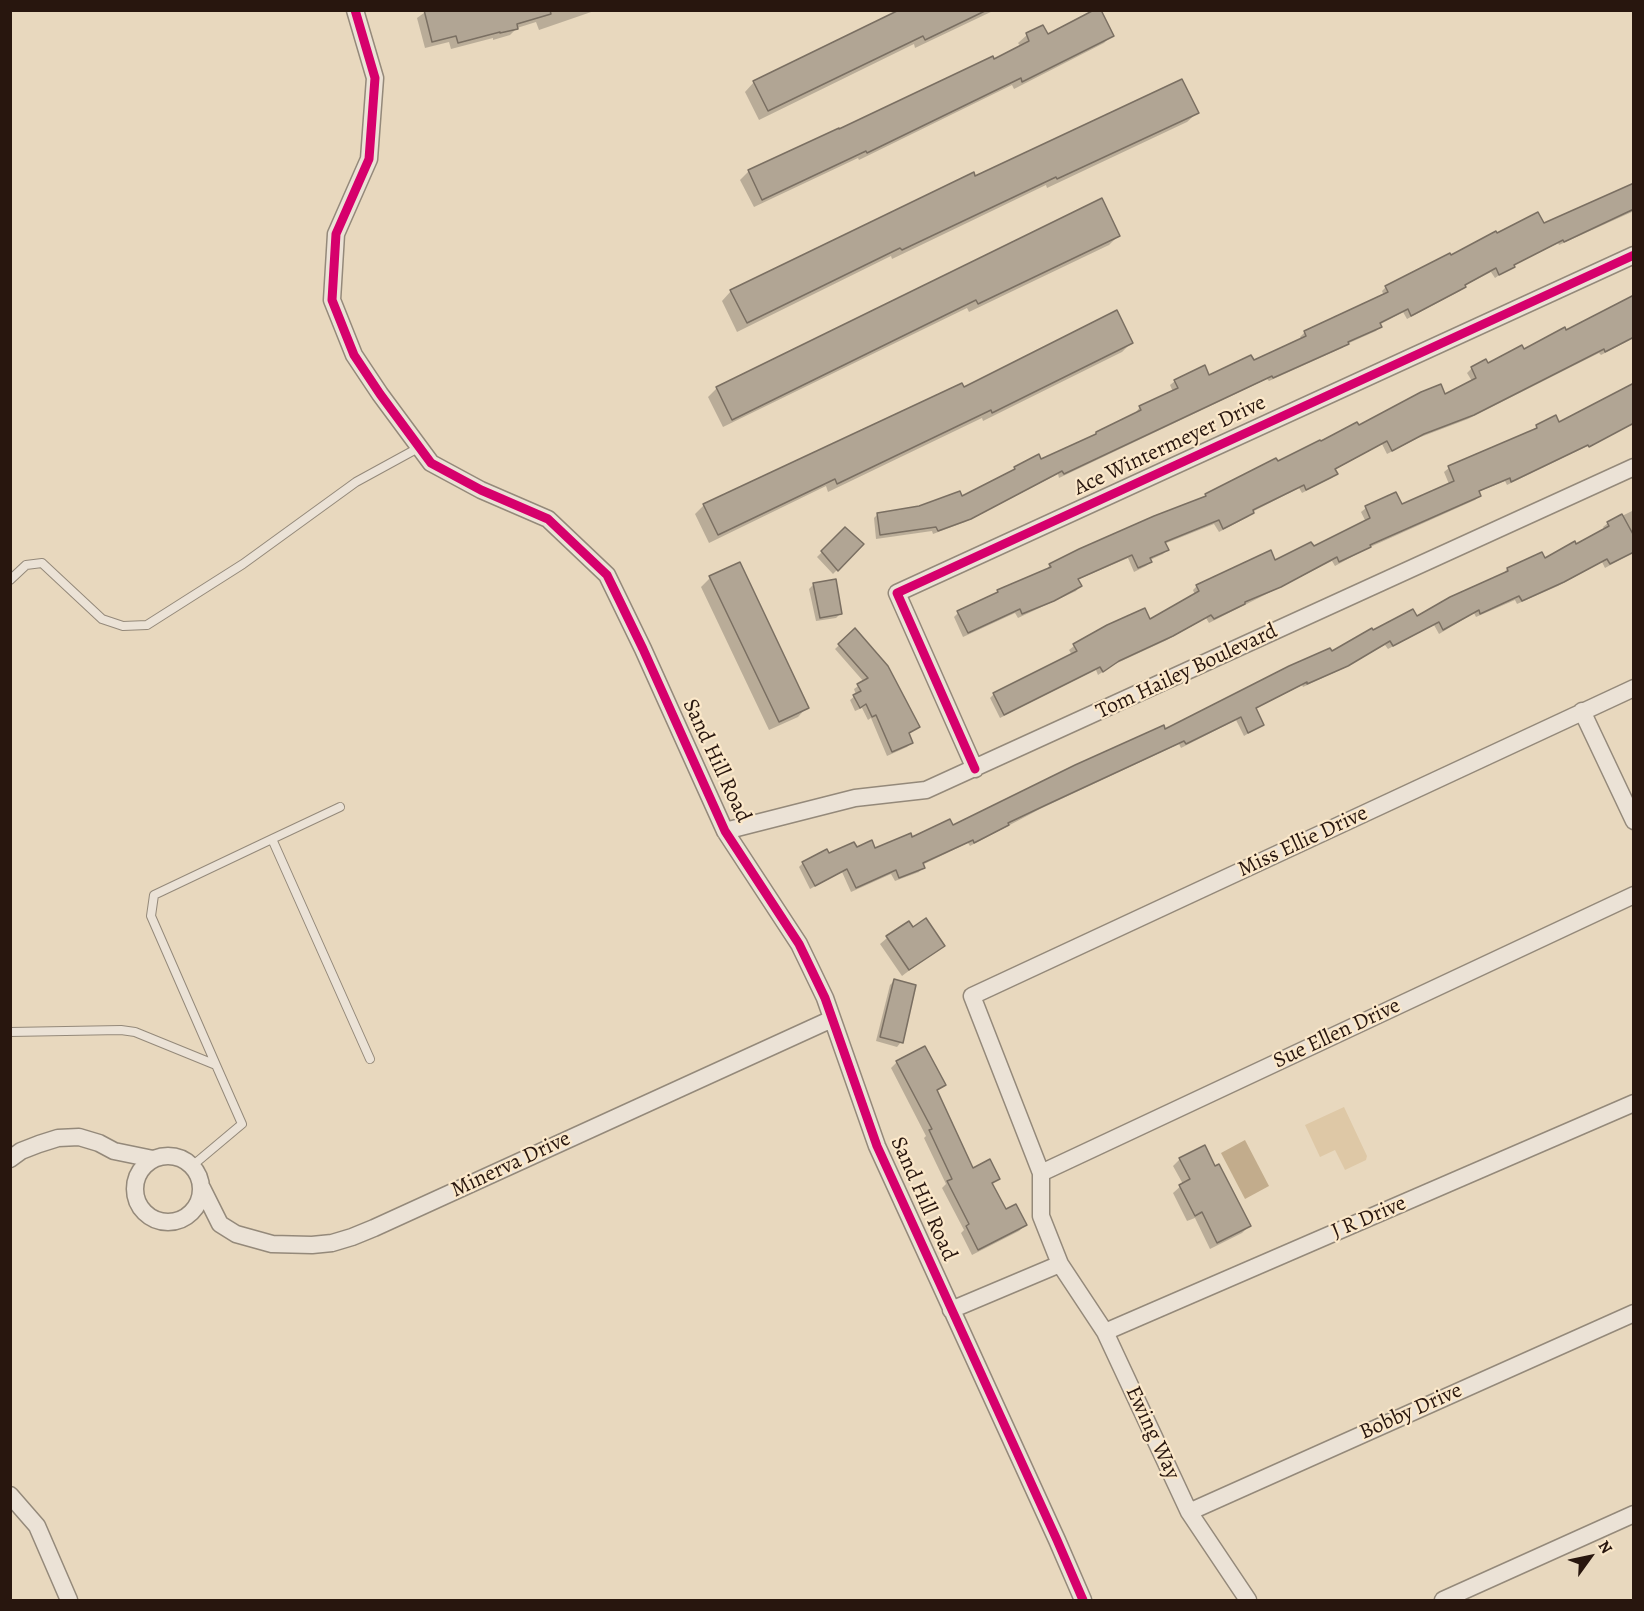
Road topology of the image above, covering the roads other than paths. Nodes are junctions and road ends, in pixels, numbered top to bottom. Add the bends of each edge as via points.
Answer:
1 (355, 10) edge
2 (1634, 255) edge
3 (420, 447) junction
4 (1634, 467) edge
5 (10, 580) edge
6 (1634, 688) edge
7 (1582, 711) junction
8 (975, 769) junction
9 (340, 807) dead end
10 (1634, 821) edge
11 (725, 831) junction
12 (272, 839) junction
13 (1634, 895) edge
14 (972, 996) joint
15 (832, 1018) junction
16 (10, 1032) edge
17 (370, 1059) dead end
18 (216, 1065) junction
19 (1634, 1103) edge
20 (114, 1150) junction
21 (10, 1159) edge
22 (153, 1159) junction
23 (192, 1166) junction
24 (1041, 1173) junction
25 (135, 1185) junction
26 (202, 1188) junction
27 (188, 1216) junction
28 (220, 1224) junction
29 (1060, 1264) junction
30 (951, 1310) junction
31 (1634, 1313) edge
32 (1105, 1332) junction
33 (10, 1494) edge
34 (1189, 1512) junction
35 (1634, 1514) edge
36 (69, 1600) edge
37 (1083, 1600) edge
38 (1248, 1600) edge
39 (1443, 1600) edge

1 - 3 street, Sand Hill Road via 375,78 369,159 336,234 332,300 354,356
2 - 8 street, Ace Wintermeyer Drive via 897,593
3 - 5 lane via 356,482 243,564 147,625 123,626 102,619 42,563 26,565
3 - 11 street, Sand Hill Road via 431,463 548,519 608,574
4 - 8 street, Tom Hailey Boulevard
6 - 7 street, Miss Ellie Drive
7 - 10 street
7 - 14 street, Miss Ellie Drive
8 - 11 street, Tom Hailey Boulevard via 926,790 855,798
9 - 12 lane
11 - 15 street, Sand Hill Road via 799,944
12 - 17 lane
12 - 18 lane via 154,895 151,916
13 - 24 street, Sue Ellen Drive
14 - 24 street, Ewing Way
15 - 28 street, Minerva Drive via 352,1237 312,1245 272,1244 236,1234
15 - 30 street, Sand Hill Road via 877,1146
16 - 18 lane via 135,1032
18 - 23 lane via 242,1124
19 - 32 street, J R Drive
20 - 21 street via 79,1137 58,1138
20 - 22 street
20 - 25 street
22 - 23 street via 175,1156
22 - 25 street via 138,1174
23 - 26 street
24 - 29 street, Ewing Way via 1041,1216
25 - 27 street via 140,1206 156,1220 178,1221
26 - 27 street
26 - 28 street
27 - 28 street, Minerva Drive
29 - 30 street
29 - 32 street, Ewing Way
30 - 37 street, Sand Hill Road
31 - 34 street, Bobby Drive
32 - 34 street, Ewing Way
33 - 36 street via 37,1526
34 - 38 street, Ewing Way
35 - 39 street

